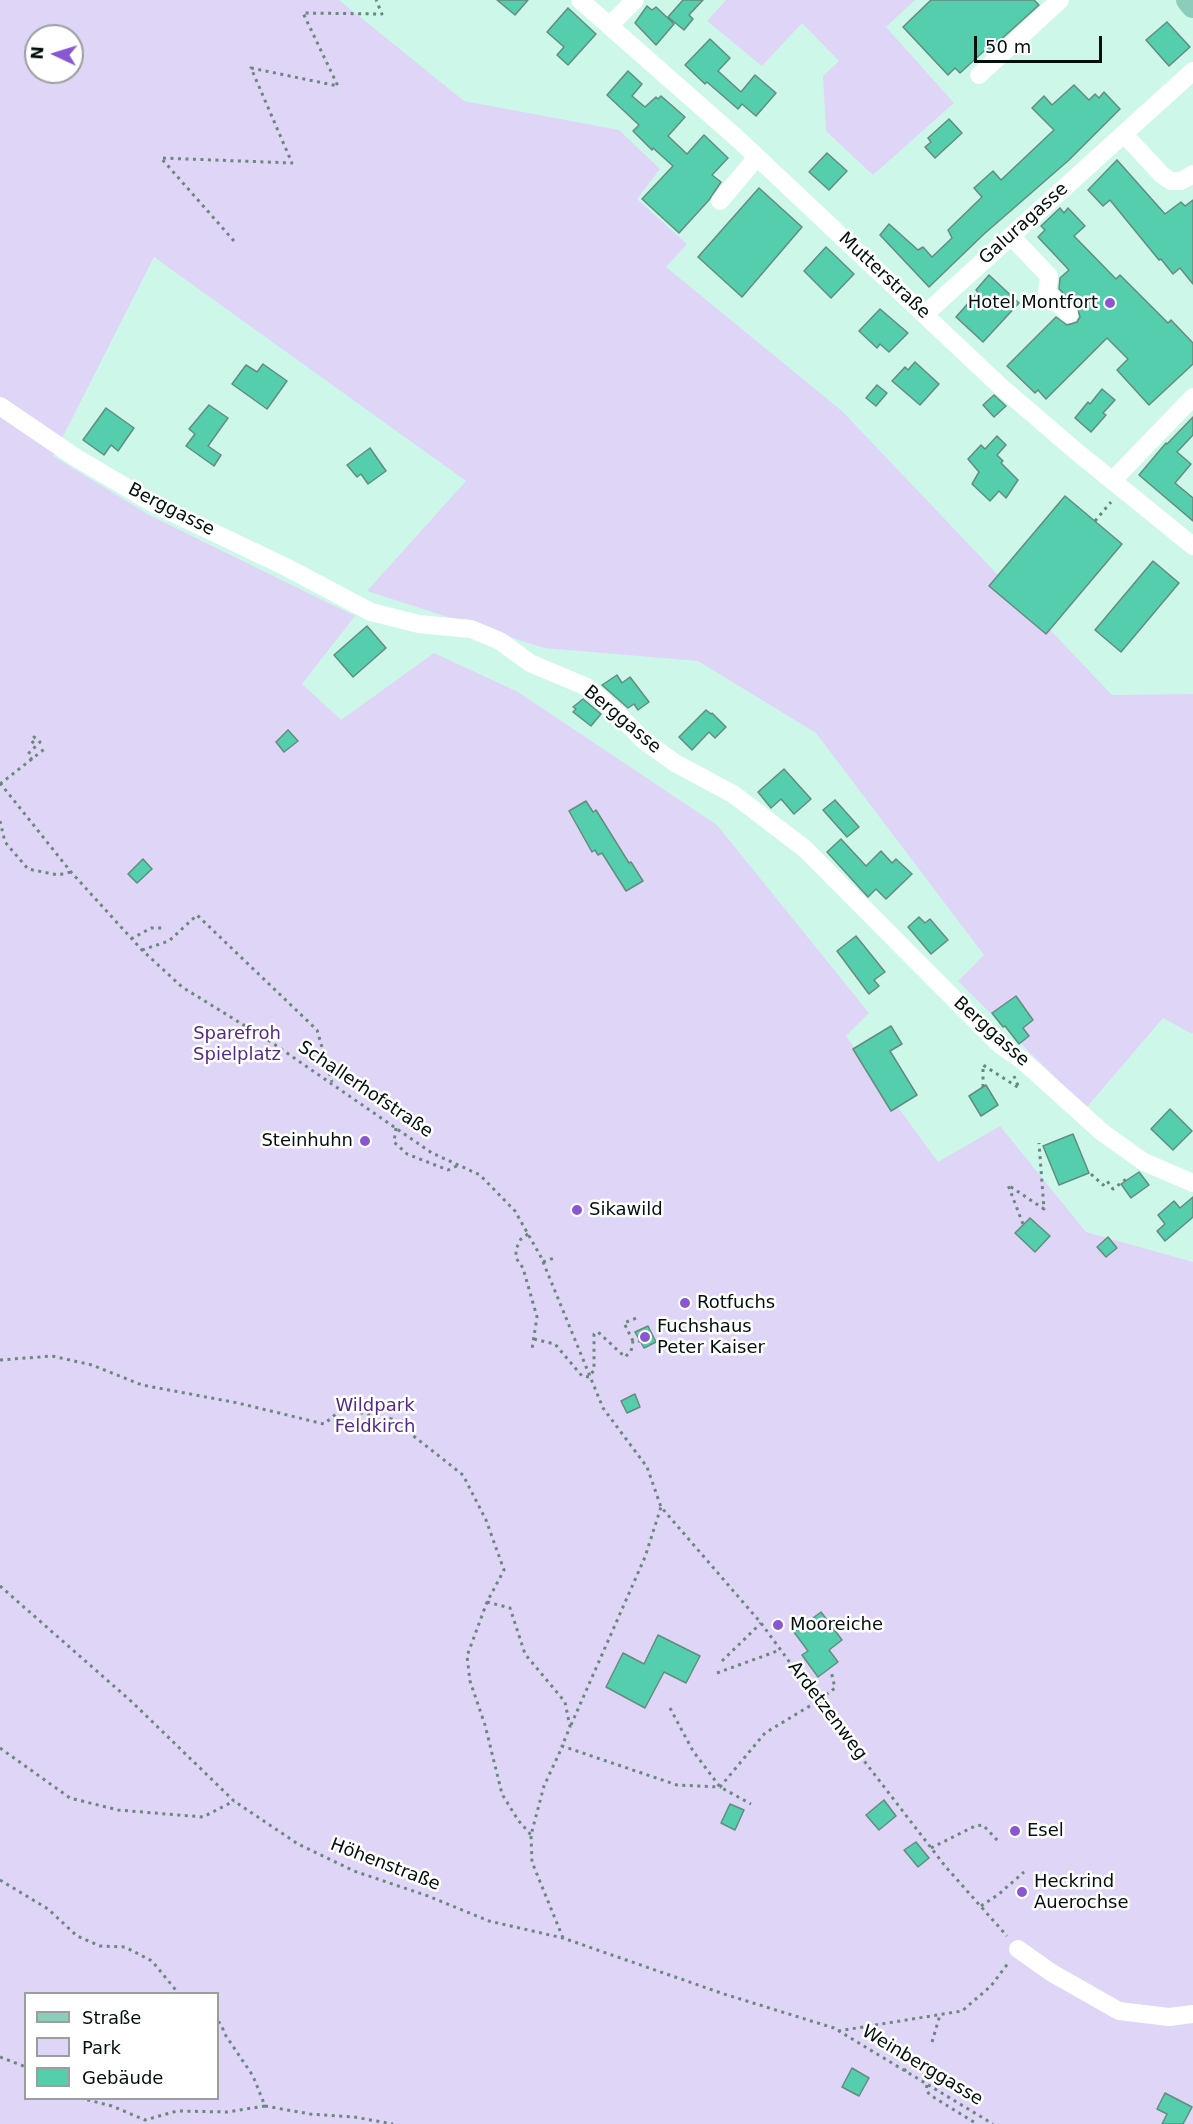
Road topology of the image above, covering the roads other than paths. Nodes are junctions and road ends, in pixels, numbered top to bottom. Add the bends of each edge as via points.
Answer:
1 (580, 0) edge
2 (634, 0) edge
3 (1060, 0) edge
4 (1188, 0) edge
5 (1193, 6) edge
6 (609, 26) junction
7 (1193, 71) edge
8 (979, 75) dead end
9 (1124, 134) junction
10 (757, 157) junction
11 (1193, 174) edge
12 (720, 201) dead end
13 (1011, 236) junction
14 (925, 314) junction
15 (1069, 314) dead end
16 (1193, 397) edge
17 (0, 406) edge
18 (1117, 485) junction
19 (1193, 546) edge
20 (1193, 1182) edge
21 (1018, 1949) road end
22 (1193, 2013) edge

1 - 6 street, Mutterstraße
2 - 6 street
3 - 8 street
4 - 5 main road
6 - 10 street, Mutterstraße
7 - 9 street, Galuragasse
9 - 11 street via 1171,181 1181,181
9 - 13 street, Galuragasse
10 - 12 street
10 - 14 street, Mutterstraße
13 - 14 street, Galuragasse
13 - 15 street via 1049,276 1047,293
14 - 18 street, Mutterstraße via 999,385
16 - 18 street
17 - 20 street, Berggasse via 156,505 371,612 419,624 471,629 500,641 530,663 587,687 643,740 675,763 733,794 804,848 999,1044 1103,1134 1144,1162
18 - 19 street, Mutterstraße
21 - 22 street via 1119,2011 1168,2017

